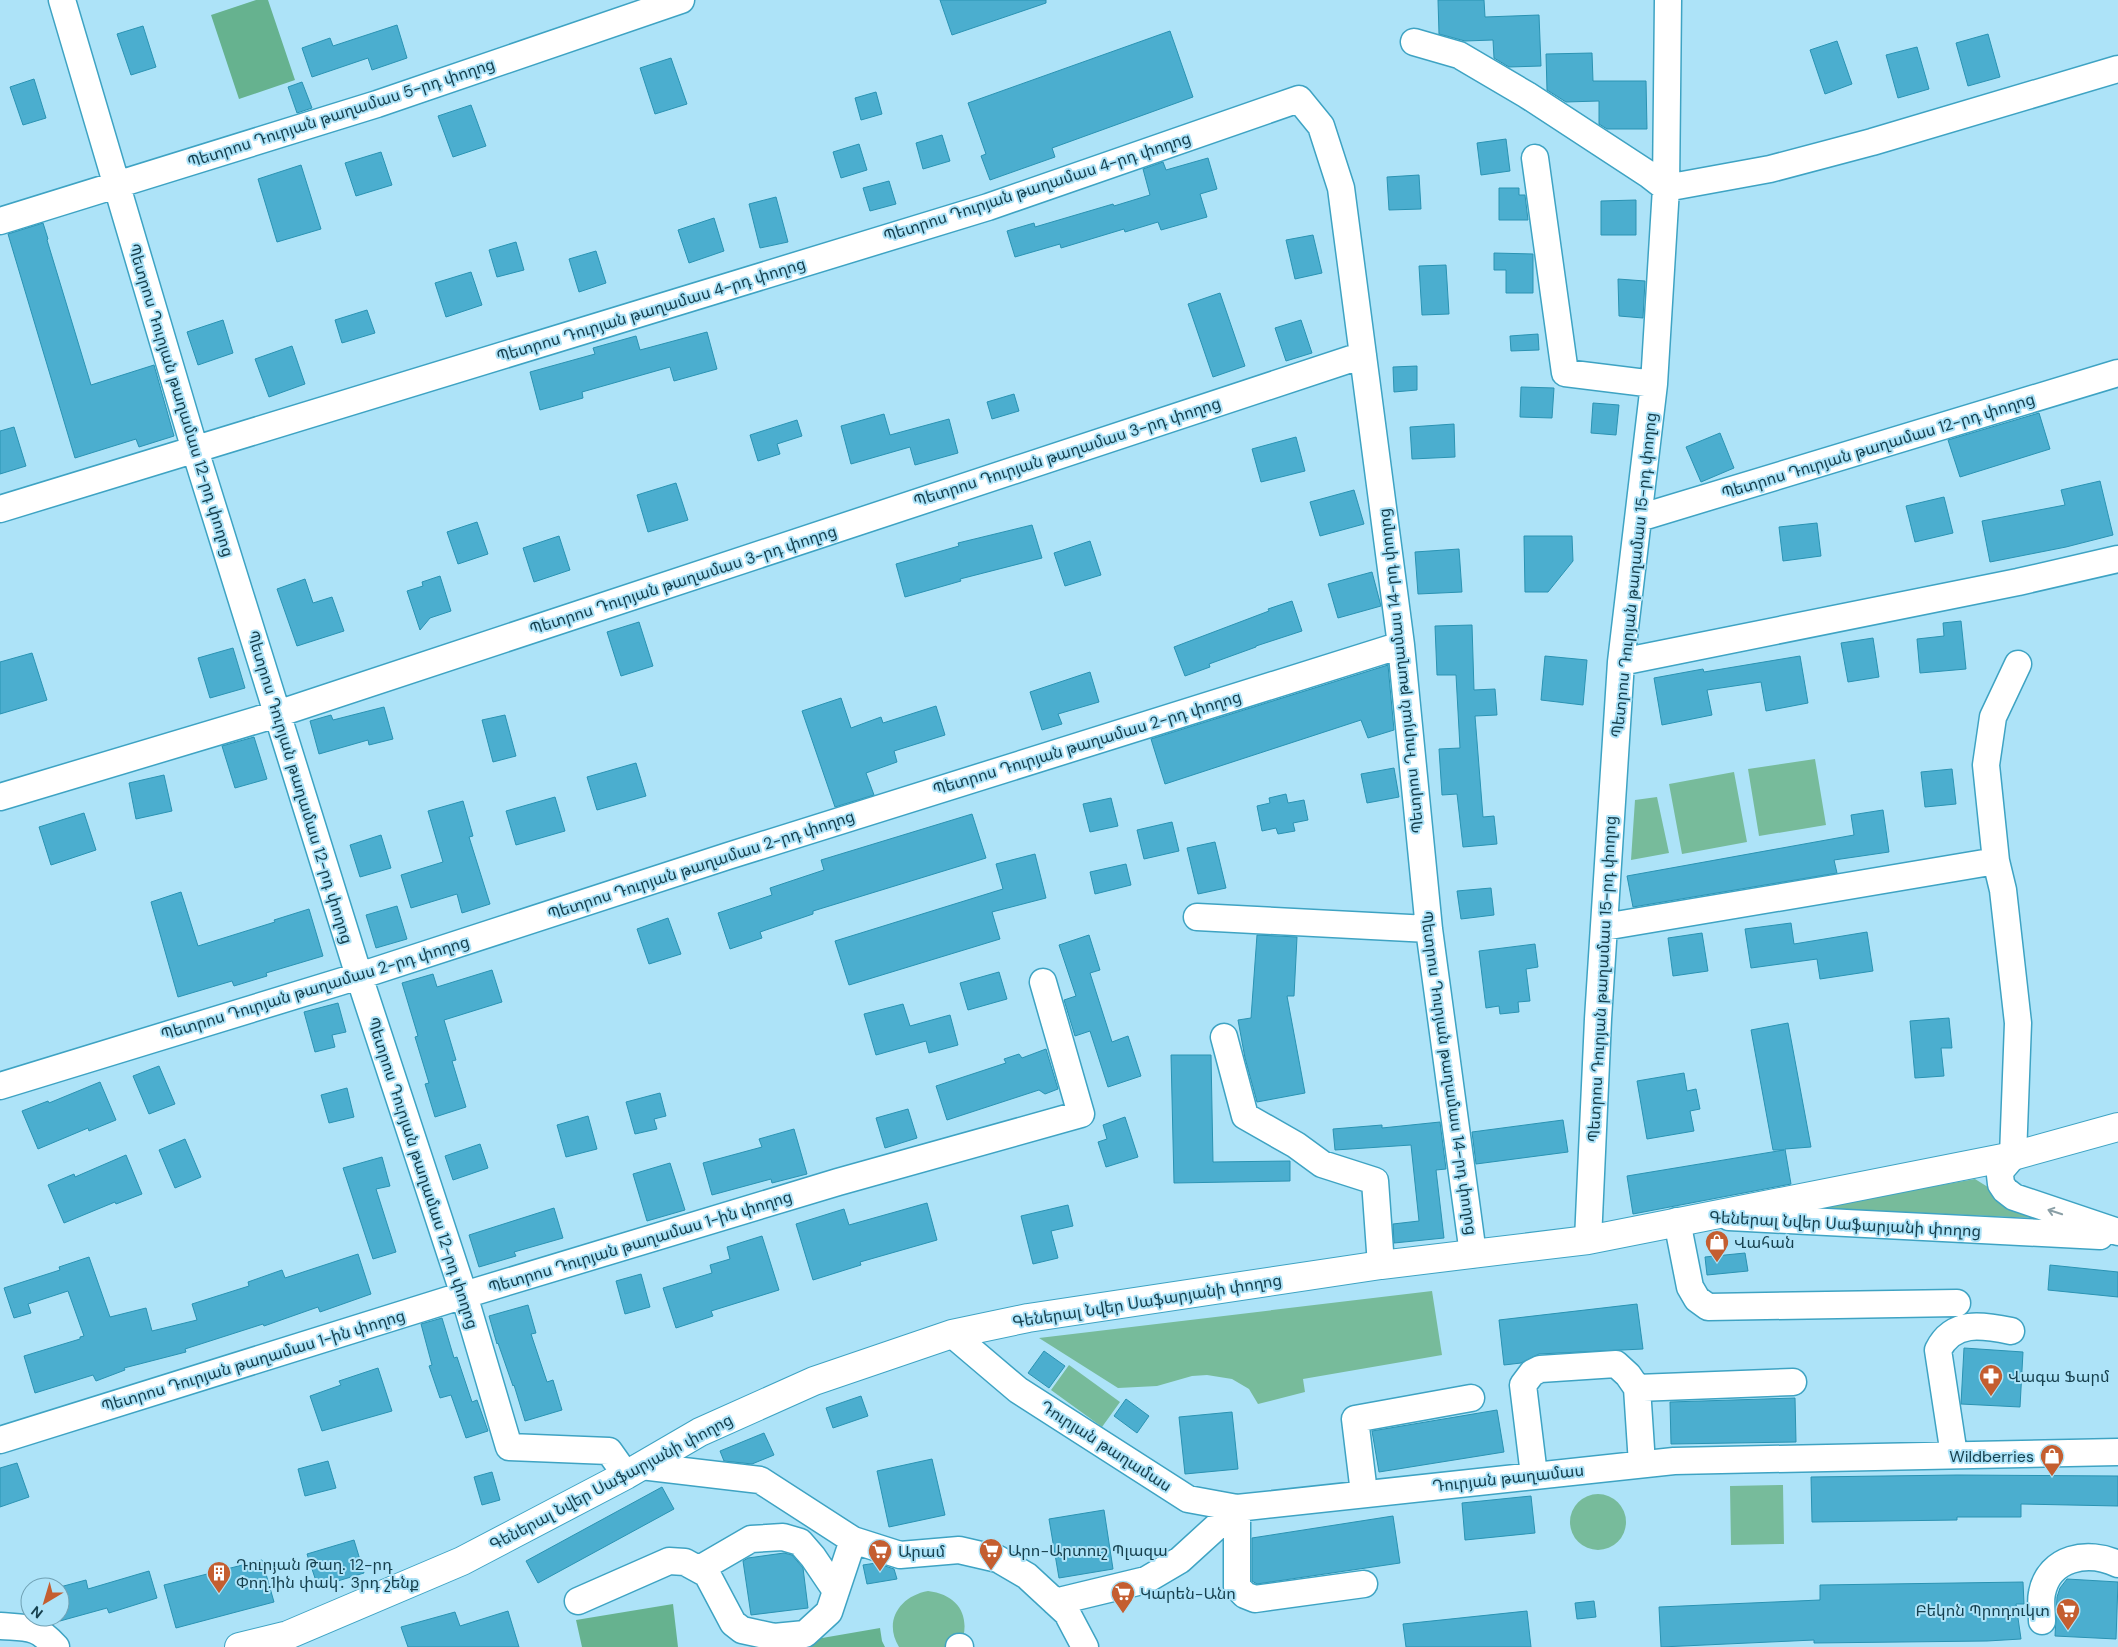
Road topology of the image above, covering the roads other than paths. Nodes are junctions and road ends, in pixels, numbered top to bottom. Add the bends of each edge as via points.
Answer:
1 (62, 0) edge
2 (681, 0) edge
3 (1668, 0) edge
4 (1414, 42) dead end
5 (2118, 69) edge
6 (1299, 99) joint
7 (1535, 158) dead end
8 (117, 185) junction
9 (1666, 188) junction
10 (0, 221) edge
11 (1363, 355) junction
12 (2118, 373) edge
13 (1654, 384) junction
14 (195, 450) junction
15 (0, 509) edge
16 (1639, 518) junction
17 (2118, 559) edge
18 (1401, 644) junction
19 (1621, 662) junction
20 (2018, 664) dead end
21 (277, 714) junction
22 (0, 797) edge
23 (1996, 861) junction
24 (1197, 917) dead end
25 (1604, 927) junction
26 (1429, 929) junction
27 (359, 976) junction
28 (1043, 982) dead end
29 (1224, 1037) dead end
30 (0, 1086) edge
31 (2118, 1127) edge
32 (2013, 1156) junction
33 (1707, 1216) junction
34 (1677, 1221) junction
35 (2118, 1232) edge
36 (2118, 1237) edge
37 (1588, 1240) junction
38 (1473, 1254) junction
39 (1382, 1265) junction
40 (464, 1295) junction
41 (1957, 1303) dead end
42 (2011, 1331) dead end
43 (952, 1334) junction
44 (1793, 1382) dead end
45 (1637, 1388) junction
46 (1471, 1398) dead end
47 (0, 1440) edge
48 (2118, 1452) edge
49 (1954, 1455) junction
50 (1642, 1464) junction
51 (634, 1470) junction
52 (1534, 1475) junction
53 (1364, 1493) junction
54 (1237, 1508) junction
55 (853, 1540) junction
56 (2118, 1564) edge
57 (700, 1568) junction
58 (1364, 1584) dead end
59 (836, 1592) junction
60 (578, 1601) dead end
61 (1055, 1602) junction
62 (2042, 1621) dead end
63 (0, 1626) edge
64 (56, 1647) edge
65 (239, 1647) edge
66 (1084, 1647) edge

1 - 8 street, Պետրոս Դուրյան թաղամաս 12-րդ փողոց
2 - 8 street, Պետրոս Դուրյան թաղամաս 5-րդ փողոց via 377,104
3 - 9 street, Պետրոս Դուրյան թաղամաս 15-րդ փողոց
4 - 9 street via 1459,55
5 - 9 street via 1780,167
6 - 11 street, Պետրոս Դուրյան թաղամաս 14-րդ փողոց via 1321,126 1341,188
6 - 14 street, Պետրոս Դուրյան թաղամաս 4-րդ փողոց via 988,207
7 - 13 street via 1565,373
8 - 10 street, Պետրոս Դուրյան թաղամաս 5-րդ փողոց
8 - 14 street, Պետրոս Դուրյան թաղամաս 12-րդ փողոց
9 - 13 street, Պետրոս Դուրյան թաղամաս 15-րդ փողոց
11 - 18 street, Պետրոս Դուրյան թաղամաս 14-րդ փողոց
11 - 21 street, Պետրոս Դուրյան թաղամաս 3-րդ փողոց
12 - 16 street, Պետրոս Դուրյան թաղամաս 12-րդ փողոց
13 - 16 street, Պետրոս Դուրյան թաղամաս 15-րդ փողոց
14 - 15 street, Պետրոս Դուրյան թաղամաս 4-րդ փողոց
14 - 21 street, Պետրոս Դուրյան թաղամաս 12-րդ փողոց
16 - 19 street, Պետրոս Դուրյան թաղամաս 15-րդ փողոց
17 - 19 street
18 - 26 street, Պետրոս Դուրյան թաղամաս 14-րդ փողոց
18 - 27 street, Պետրոս Դուրյան թաղամաս 2-րդ փողոց
19 - 25 street, Պետրոս Դուրյան թաղամաս 15-րդ փողոց
20 - 23 street via 1993,717 1986,765
21 - 22 street, Պետրոս Դուրյան թաղամաս 3-րդ փողոց
21 - 27 street, Պետրոս Դուրյան թաղամաս 12-րդ փողոց
23 - 25 street
23 - 32 street via 2003,890 2018,1023
24 - 26 street
25 - 37 street, Պետրոս Դուրյան թաղամաս 15-րդ փողոց
26 - 38 street, Պետրոս Դուրյան թաղամաս 14-րդ փողոց
27 - 30 street, Պետրոս Դուրյան թաղամաս 2-րդ փողոց
27 - 40 street, Պետրոս Դուրյան թաղամաս 12-րդ փողոց
28 - 40 street, Պետրոս Դուրյան թաղամաս 1-ին փողոց via 1082,1114 838,1182
29 - 39 street via 1245,1116 1322,1164 1375,1182
31 - 32 main road
32 - 33 main road
35 -> 32 street via 2014,1197 2001,1184 2000,1175
33 - 34 main road, Գեներալ Նվեր Սաֆարյանի փողոց
33 - 36 street, Գեներալ Նվեր Սաֆարյանի փողոց
34 - 37 main road, Գեներալ Նվեր Սաֆարյանի փողոց
34 - 41 street via 1690,1287 1697,1299 1708,1307
37 - 38 main road, Գեներալ Նվեր Սաֆարյանի փողոց
38 - 39 main road, Գեներալ Նվեր Սաֆարյանի փողոց
39 - 43 main road, Գեներալ Նվեր Սաֆարյանի փողոց via 1028,1318
40 - 47 street, Պետրոս Դուրյան թաղամաս 1-ին փողոց
40 - 51 street, Պետրոս Դուրյան թաղամաս 12-րդ փողոց via 509,1447 609,1451
42 - 49 street via 1988,1326 1957,1329 1944,1338 1938,1350
43 - 51 main road, Գեներալ Նվեր Սաֆարյանի փողոց via 814,1381 700,1432
43 - 54 street, Դուրյան թաղամաս via 1018,1390 1188,1499
44 - 45 street
45 - 50 street
45 - 52 street via 1616,1364 1540,1369 1532,1373 1524,1385
46 - 53 street via 1355,1419
48 - 49 street, Դուրյան թաղամաս
49 - 50 street, Դուրյան թաղամաս via 1674,1460
50 - 52 street, Դուրյան թաղամաս
51 - 55 street via 760,1480
51 - 65 main road, Գեներալ Նվեր Սաֆարյանի փողոց via 462,1560 288,1634
52 - 53 street, Դուրյան թաղամաս
53 - 54 street, Դուրյան թաղամաս
54 - 58 street via 1237,1587 1246,1595 1255,1599
54 - 61 street via 1180,1560 1146,1580
55 - 59 street
55 - 61 street via 900,1556 959,1550 998,1559 1027,1576
56 - 62 street via 2086,1557 2058,1566 2046,1581 2041,1595
57 - 59 street via 751,1539 784,1537 800,1542
57 - 59 street via 707,1574 733,1623 742,1630 774,1637 805,1634 830,1612
57 - 60 street via 685,1562 669,1561
61 - 66 street via 1067,1613
63 - 64 street via 33,1628

